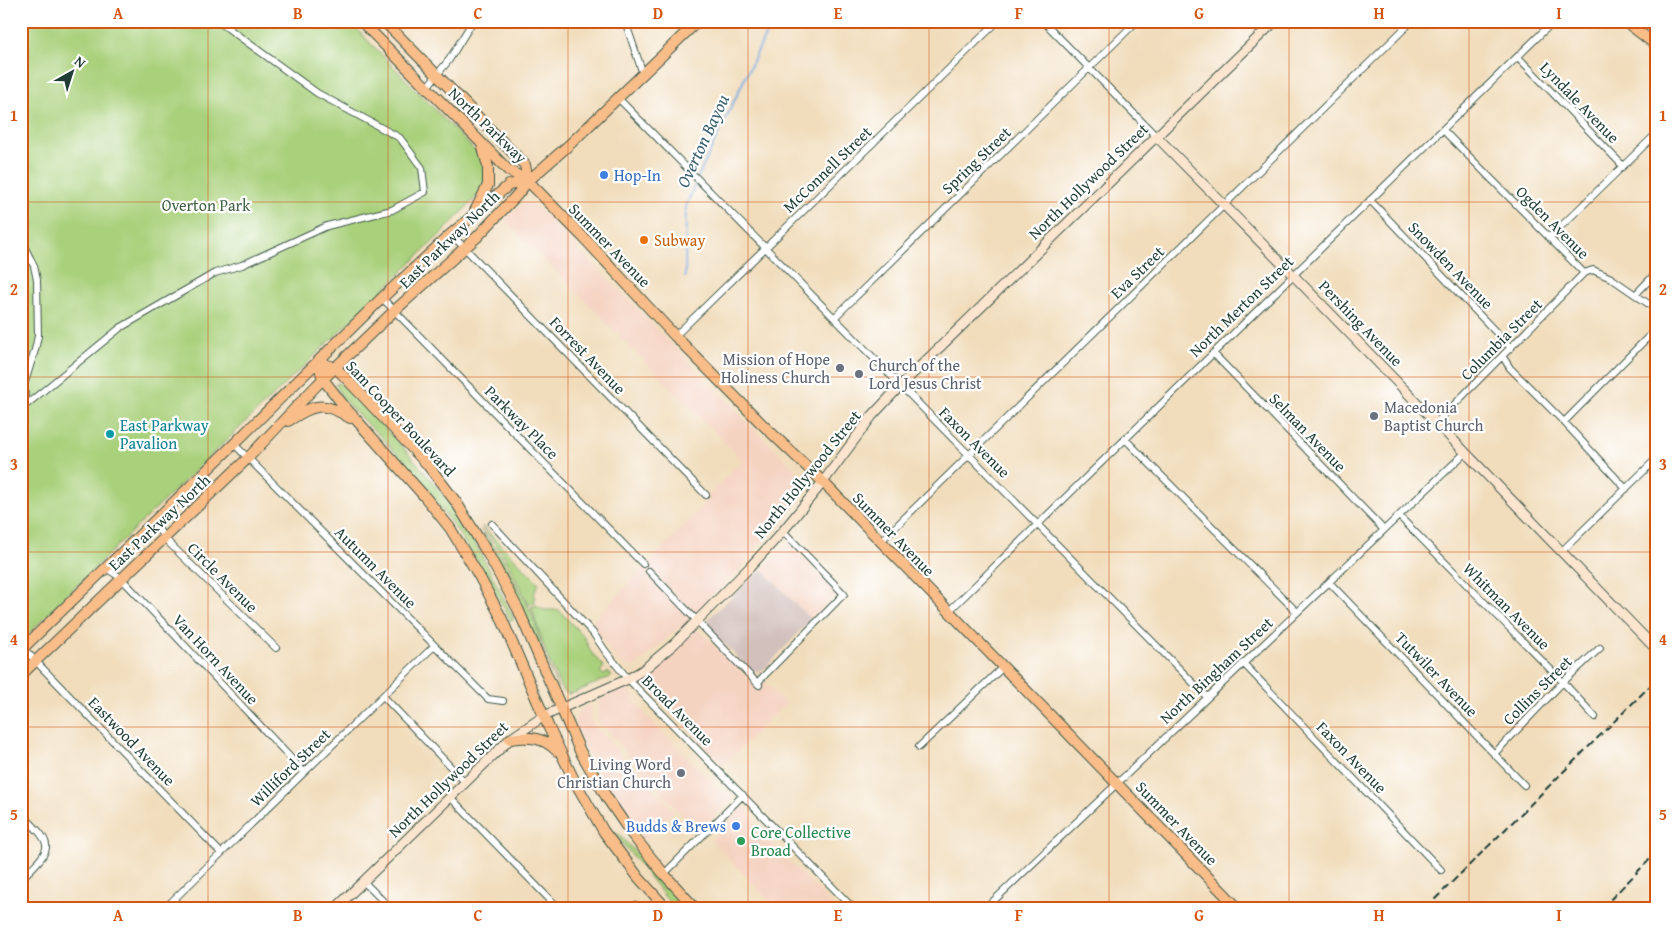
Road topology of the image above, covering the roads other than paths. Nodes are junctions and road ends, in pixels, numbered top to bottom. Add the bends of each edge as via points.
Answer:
1 (218, 21) edge
2 (360, 21) edge
3 (384, 21) edge
4 (473, 21) edge
5 (624, 21) edge
6 (698, 21) edge
7 (998, 21) edge
8 (1043, 21) edge
9 (1138, 21) edge
10 (1274, 21) edge
11 (1412, 21) edge
12 (1554, 21) edge
13 (1625, 21) edge
14 (1656, 45) edge
15 (1518, 57) junction
16 (1089, 68) junction
17 (643, 74) junction
18 (437, 76) junction
19 (427, 87) junction
20 (618, 98) junction
21 (1443, 130) junction
22 (1656, 134) edge
23 (1156, 136) junction
24 (482, 143) junction
25 (1623, 166) junction
26 (528, 181) junction
27 (1370, 200) junction
28 (1225, 205) junction
29 (473, 214) junction
30 (450, 234) junction
31 (1549, 238) junction
32 (21, 240) edge
33 (464, 249) junction
34 (765, 249) junction
35 (1584, 273) junction
36 (1656, 273) edge
37 (1294, 274) junction
38 (1636, 294) junction
39 (382, 298) junction
40 (1656, 309) edge
41 (394, 312) junction
42 (834, 318) junction
43 (1656, 329) edge
44 (675, 336) junction
45 (1511, 348) junction
46 (1213, 353) junction
47 (1503, 356) junction
48 (318, 362) junction
49 (336, 368) junction
50 (323, 379) junction
51 (900, 386) junction
52 (24, 407) edge
53 (1564, 422) junction
54 (1436, 423) junction
55 (363, 426) junction
56 (277, 428) junction
57 (1125, 439) junction
58 (234, 444) junction
59 (1465, 453) junction
60 (969, 454) junction
61 (248, 458) junction
62 (1656, 459) edge
63 (823, 482) junction
64 (1626, 489) junction
65 (706, 496) dead end
66 (1399, 516) junction
67 (154, 522) junction
68 (492, 524) dead end
69 (1037, 525) junction
70 (1384, 530) junction
71 (783, 531) junction
72 (164, 538) junction
73 (880, 542) junction
74 (1561, 552) junction
75 (643, 564) dead end
76 (106, 568) junction
77 (649, 571) dead end
78 (121, 578) junction
79 (1329, 582) junction
80 (948, 612) junction
81 (1297, 612) junction
82 (696, 621) junction
83 (434, 646) junction
84 (276, 648) dead end
85 (1600, 648) dead end
86 (22, 649) edge
87 (1656, 649) edge
88 (35, 662) junction
89 (1243, 663) junction
90 (1003, 667) junction
91 (21, 675) edge
92 (628, 679) junction
93 (1563, 682) junction
94 (383, 696) junction
95 (1207, 697) junction
96 (503, 701) dead end
97 (562, 708) junction
98 (544, 716) junction
99 (1595, 717) dead end
100 (510, 739) junction
101 (918, 747) dead end
102 (1494, 754) junction
103 (563, 758) junction
104 (304, 772) junction
105 (466, 782) junction
106 (1116, 783) junction
107 (1524, 786) dead end
108 (743, 795) junction
109 (451, 798) junction
110 (21, 812) edge
111 (221, 853) junction
112 (1441, 870) dead end
113 (664, 874) junction
114 (21, 879) edge
115 (363, 881) junction
116 (165, 908) edge
117 (336, 908) edge
118 (390, 908) edge
119 (558, 908) edge
120 (666, 908) edge
121 (694, 908) edge
122 (853, 908) edge
123 (986, 908) edge
124 (1238, 908) edge

1 - 52 street via 317,93 400,138 422,168 425,192 392,210 328,226 215,274 120,328
2 - 19 main road, North Parkway
3 - 18 main road, North Parkway
4 - 18 street
5 - 17 street
6 - 17 main road
7 - 34 street, McConnell Street
8 - 16 street, Pershing Avenue
9 - 16 street, Spring Street
10 - 23 main road, North Hollywood Street
11 - 28 street, Eva Street
12 - 15 street, North Merton Street
13 - 14 main road
15 - 21 street, North Merton Street
15 - 25 street, Lyndale Avenue
16 - 23 street, Pershing Avenue
16 - 42 street, Spring Street
17 - 20 main road
18 - 19 street
18 - 26 main road, North Parkway via 525,165
19 - 24 main road, North Parkway
20 - 26 main road
20 - 34 street, Faxon Avenue
21 - 27 street, North Merton Street
21 - 31 street, Ogden Avenue
22 - 25 street
23 - 28 main road, Pershing Avenue
23 - 51 main road, North Hollywood Street
24 - 26 main road, North Parkway via 508,170
24 - 29 main road via 488,167 488,186
25 - 31 street
26 - 29 main road, East Parkway North via 509,185
26 - 33 main road, East Parkway North
26 - 44 main road, Summer Avenue
27 - 37 street, North Merton Street
27 - 45 street, Snowden Avenue
28 - 37 main road, Pershing Avenue
28 - 60 street, Eva Street
29 - 30 main road, East Parkway North
30 - 33 street, Forrest Avenue
30 - 39 main road, East Parkway North
31 - 35 street, Ogden Avenue
32 - 52 street via 37,280 38,336 24,385
33 - 41 main road, East Parkway North
33 - 65 street, Forrest Avenue
34 - 42 street, Faxon Avenue
34 - 44 street, McConnell Street
35 - 38 street, Ogden Avenue via 1593,270
35 - 45 street, Columbia Street
36 - 38 street
37 - 46 street, North Merton Street
37 - 54 main road, Pershing Avenue
38 - 40 street, Ogden Avenue
39 - 41 street, Parkway Place
39 - 48 main road, East Parkway North
41 - 49 main road, East Parkway North
41 - 75 street, Parkway Place
42 - 51 street, Faxon Avenue
43 - 53 street
44 - 63 main road, Summer Avenue
45 - 47 street, Columbia Street
46 - 57 street, North Merton Street
46 - 70 street, Selman Avenue
47 - 53 street via 1510,368
47 - 54 street, Columbia Street
48 - 49 main road, Sam Cooper Boulevard
48 - 50 main road, Sam Cooper Boulevard
48 - 58 main road, East Parkway North
49 - 50 main road, East Parkway North
49 - 97 main road, Sam Cooper Boulevard via 427,464 456,502 518,609
50 - 55 main road, Sam Cooper Boulevard
50 - 56 main road, East Parkway North
51 - 60 street, Faxon Avenue
51 - 63 main road, North Hollywood Street via 872,416
53 - 64 street
54 - 59 main road, Pershing Avenue
55 - 56 main road via 337,409 325,406 303,412
55 - 98 main road, Sam Cooper Boulevard via 426,497 457,540 502,617
56 - 61 main road, East Parkway North
57 - 69 street, North Merton Street
57 - 81 street
58 - 61 street, Autumn Avenue
58 - 67 main road, East Parkway North
59 - 66 street, North Bingham Street
59 - 74 main road, Pershing Avenue
60 - 69 street, Faxon Avenue
60 - 73 street, Eva Street
61 - 72 main road, East Parkway North
61 - 83 street, Autumn Avenue
62 - 64 street
63 - 71 main road, North Hollywood Street
63 - 73 main road, Summer Avenue
64 - 74 street
66 - 70 street, North Bingham Street
66 - 93 street, Whitman Avenue
67 - 72 street, Circle Avenue
67 - 76 main road, East Parkway North
68 - 92 street, Broad Avenue via 593,633
69 - 80 street, North Merton Street
69 - 95 street, Faxon Avenue
70 - 79 street, North Bingham Street
71 - 82 main road, North Hollywood Street
71 - 82 street via 844,594 758,684
72 - 78 main road, East Parkway North
72 - 84 street, Circle Avenue
73 - 80 main road, Summer Avenue
74 - 87 main road, Pershing Avenue
76 - 78 street, Van Horn Avenue
76 - 86 main road, East Parkway North
77 - 82 street
78 - 88 main road, East Parkway North
78 - 104 street, Van Horn Avenue
79 - 81 street, North Bingham Street
79 - 102 street, Tutwiler Avenue
80 - 90 main road, Summer Avenue
81 - 89 street, North Bingham Street
82 - 92 main road, North Hollywood Street via 670,647
83 - 94 street, Williford Street
83 - 96 street, Autumn Avenue via 488,698
85 - 93 street, Collins Street
86 - 88 street, Eastwood Avenue
88 - 91 main road, East Parkway North
88 - 111 street, Eastwood Avenue
89 - 95 street, North Bingham Street
89 - 112 street, Faxon Avenue
90 - 101 street
90 - 106 main road, Summer Avenue
92 - 97 main road, North Hollywood Street
92 - 108 street, Broad Avenue
93 - 99 street, Whitman Avenue
93 - 102 street, Collins Street
94 - 104 street, Williford Street
94 - 105 street
95 - 106 street, North Bingham Street
97 - 98 main road, North Hollywood Street
97 - 113 main road, Sam Cooper Boulevard via 580,752 607,798
98 - 100 main road, North Hollywood Street
98 - 103 main road, Sam Cooper Boulevard
100 - 103 main road via 527,737 540,740 550,744
100 - 105 main road, North Hollywood Street
102 - 107 street, Tutwiler Avenue
103 - 120 main road, Sam Cooper Boulevard via 604,832
104 - 111 street, Williford Street
105 - 109 main road, North Hollywood Street
106 - 123 street, North Bingham Street
106 - 124 main road, Summer Avenue
108 - 113 street
108 - 122 street, Broad Avenue
109 - 115 main road, North Hollywood Street
109 - 119 street
110 - 114 street via 43,836 47,846 43,858
111 - 116 street, Williford Street
113 - 121 main road, Sam Cooper Boulevard
115 - 117 main road, North Hollywood Street
115 - 118 street

